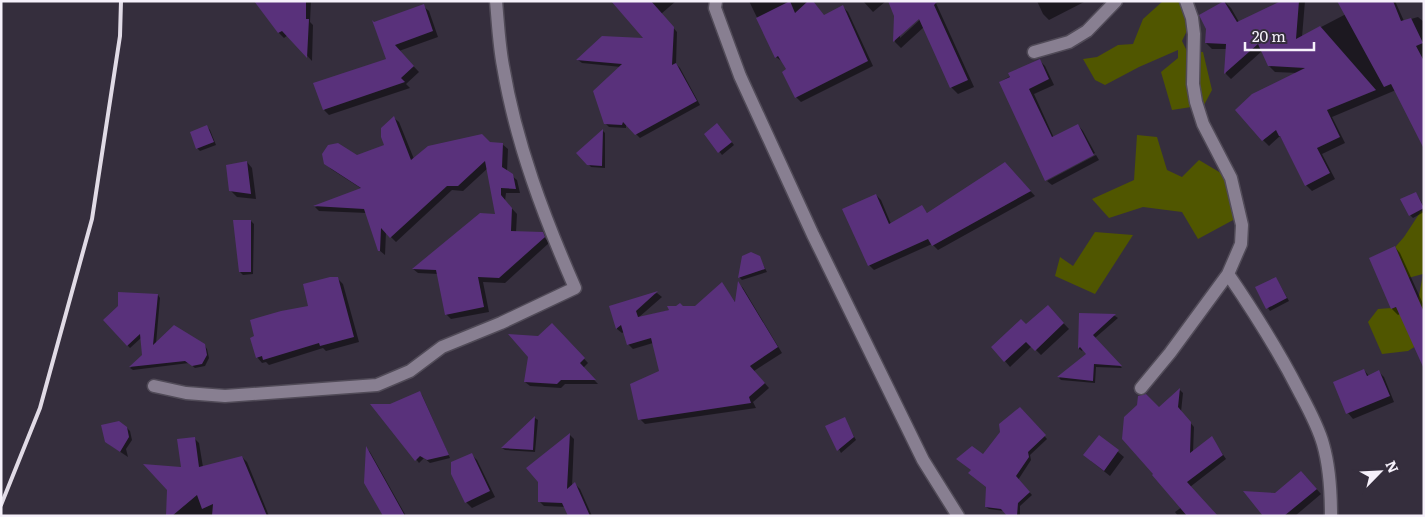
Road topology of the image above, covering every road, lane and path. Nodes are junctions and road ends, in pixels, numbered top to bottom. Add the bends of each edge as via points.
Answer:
1 (496, 1) edge
2 (716, 1) edge
3 (1116, 1) edge
4 (1186, 1) edge
5 (1034, 52) dead end
6 (1228, 274) junction
7 (154, 386) dead end
8 (1140, 388) dead end
9 (958, 516) edge
10 (1331, 516) edge

1 - 7 street via 503,66 518,134 539,202 575,288 442,347 410,371 376,385 225,396
2 - 9 street via 740,76 813,235 923,460
3 - 5 street via 1087,31 1069,42
4 - 6 street via 1194,34 1196,102 1203,124 1231,178 1242,225 1241,244
6 - 8 street via 1170,354
6 - 10 street via 1281,356 1323,442 1331,478

